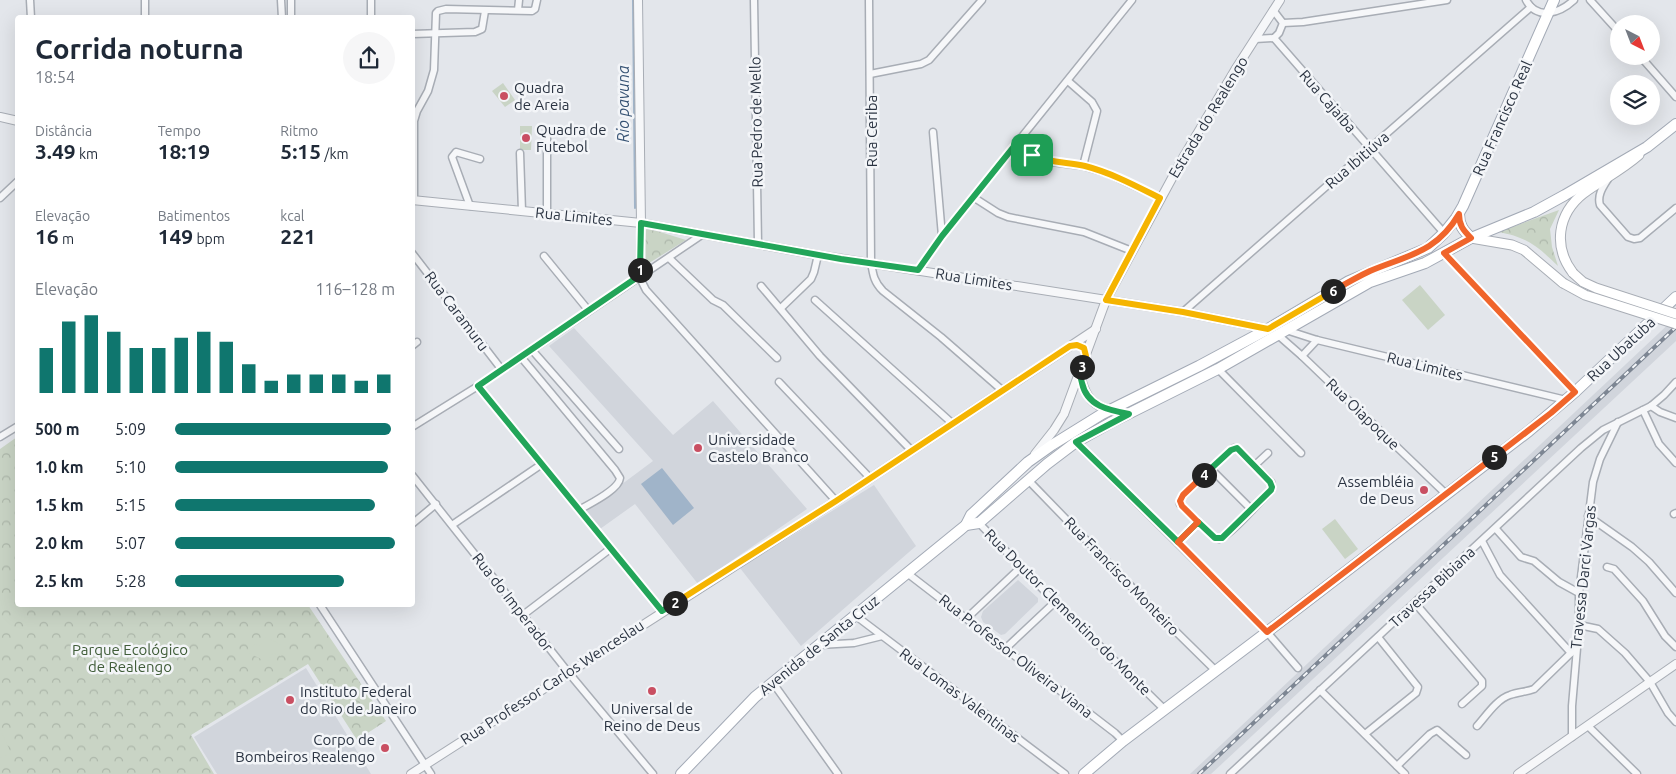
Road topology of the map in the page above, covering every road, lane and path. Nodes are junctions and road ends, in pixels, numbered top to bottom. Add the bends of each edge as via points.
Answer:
1 (30, 0) edge
2 (145, 0) edge
3 (281, 0) edge
4 (291, 0) edge
5 (371, 0) edge
6 (520, 0) edge
7 (537, 0) edge
8 (638, 0) edge
9 (754, 0) edge
10 (869, 0) edge
11 (982, 0) edge
12 (1132, 0) edge
13 (1280, 0) edge
14 (1447, 0) edge
15 (1526, 0) edge
16 (1554, 0) edge
17 (1574, 0) edge
18 (1590, 0) edge
19 (1531, 7) junction
20 (485, 10) junction
21 (518, 10) junction
22 (1273, 10) junction
23 (1548, 13) junction
24 (31, 15) edge
25 (145, 15) edge
26 (282, 15) edge
27 (291, 15) edge
28 (371, 15) edge
29 (1610, 22) edge
30 (1283, 23) junction
31 (415, 34) edge
32 (435, 35) junction
33 (1274, 38) junction
34 (1255, 39) junction
35 (1648, 65) edge
36 (870, 74) junction
37 (1068, 80) junction
38 (1676, 97) edge
39 (0, 116) edge
40 (415, 118) edge
41 (15, 120) edge
42 (1676, 124) edge
43 (933, 132) dead end
44 (548, 138) dead end
45 (1016, 144) junction
46 (1647, 147) junction
47 (1370, 149) junction
48 (520, 153) dead end
49 (480, 159) dead end
50 (1083, 166) junction
51 (1609, 178) junction
52 (15, 184) edge
53 (973, 197) junction
54 (0, 198) edge
55 (1160, 198) junction
56 (415, 200) edge
57 (470, 206) junction
58 (1676, 208) edge
59 (522, 211) junction
60 (548, 213) junction
61 (1456, 218) junction
62 (1434, 222) junction
63 (641, 223) junction
64 (1444, 233) junction
65 (703, 234) junction
66 (942, 236) junction
67 (1471, 238) junction
68 (758, 243) junction
69 (1132, 251) junction
70 (1444, 253) junction
71 (818, 255) junction
72 (544, 256) dead end
73 (415, 257) edge
74 (669, 258) junction
75 (871, 262) junction
76 (918, 270) junction
77 (639, 276) junction
78 (761, 286) dead end
79 (1676, 297) edge
80 (815, 300) dead end
81 (1106, 300) junction
82 (781, 308) junction
83 (589, 311) junction
84 (1183, 312) junction
85 (1676, 314) edge
86 (1676, 324) edge
87 (1096, 328) junction
88 (1268, 329) junction
89 (1282, 333) junction
90 (1317, 340) junction
91 (1070, 346) junction
92 (534, 348) junction
93 (1086, 356) junction
94 (1302, 356) junction
95 (520, 358) junction
96 (778, 358) dead end
97 (1218, 369) junction
98 (502, 370) junction
99 (1080, 374) junction
100 (779, 382) dead end
101 (1676, 382) edge
102 (478, 386) junction
103 (1003, 391) junction
104 (1575, 392) junction
105 (1566, 400) junction
106 (1651, 406) junction
107 (1110, 410) junction
108 (1643, 410) junction
109 (1129, 414) junction
110 (1676, 418) edge
111 (1618, 422) junction
112 (953, 424) junction
113 (415, 425) edge
114 (15, 428) edge
115 (0, 437) edge
116 (1076, 442) junction
117 (619, 450) dead end
118 (912, 451) junction
119 (1268, 453) dead end
120 (1301, 453) dead end
121 (1028, 462) junction
122 (1676, 463) edge
123 (542, 464) junction
124 (1254, 466) junction
125 (1211, 469) junction
126 (870, 478) junction
127 (415, 479) edge
128 (1029, 481) junction
129 (1446, 494) junction
130 (836, 501) junction
131 (436, 504) junction
132 (578, 510) junction
133 (1252, 510) junction
134 (971, 515) junction
135 (1588, 516) junction
136 (415, 522) edge
137 (1198, 522) junction
138 (979, 523) junction
139 (452, 524) junction
140 (966, 525) junction
141 (1496, 529) junction
142 (1178, 542) junction
143 (1482, 542) junction
144 (610, 549) junction
145 (1021, 567) junction
146 (1607, 567) dead end
147 (907, 573) junction
148 (1579, 593) junction
149 (1676, 593) edge
150 (1055, 602) junction
151 (1415, 603) junction
152 (321, 607) edge
153 (662, 611) junction
154 (523, 615) junction
155 (856, 616) junction
156 (967, 618) junction
157 (1579, 625) junction
158 (1267, 632) junction
159 (882, 636) junction
160 (1378, 637) junction
161 (820, 645) junction
162 (1577, 647) junction
163 (1676, 647) edge
164 (1005, 648) junction
165 (1571, 653) junction
166 (1676, 664) edge
167 (1298, 668) dead end
168 (1216, 671) junction
169 (568, 672) junction
170 (1650, 682) junction
171 (772, 683) junction
172 (1320, 690) junction
173 (1462, 704) dead end
174 (1165, 710) junction
175 (1676, 722) edge
176 (1477, 726) dead end
177 (1588, 726) junction
178 (1365, 734) junction
179 (1572, 736) junction
180 (1123, 741) junction
181 (1466, 755) dead end
182 (425, 765) junction
183 (1397, 766) junction
184 (411, 774) edge
185 (431, 774) edge
186 (654, 774) edge
187 (681, 774) edge
188 (838, 774) edge
189 (1065, 774) edge
190 (1084, 774) edge
191 (1230, 774) edge
192 (1405, 774) edge
193 (1518, 774) edge
194 (1637, 774) edge

1 - 24 street
2 - 25 street
3 - 26 street
4 - 27 street
5 - 28 street
6 - 21 street
7 - 21 street via 532,11
8 - 63 street
9 - 68 street, Rua Pedro de Mello
10 - 36 street, Rua Ceriba
11 - 36 street via 929,60
12 - 37 street
13 - 22 street, Estrada do Realengo
14 - 30 street
15 - 19 street
16 - 23 main road, Rua Francisco Real
17 - 23 street via 1560,10
18 - 29 street
19 - 23 street via 1540,13
19 - 47 street, Rua Ibitiúva
20 - 21 street
20 - 32 street via 480,31
20 - 32 street via 438,10
22 - 30 street
22 - 34 street, Estrada do Realengo
23 - 61 main road, Rua Francisco Real
30 - 33 street
31 - 32 street
32 - 40 street via 431,84
33 - 34 street
33 - 47 street, Rua Cajaíba
34 - 55 street, Estrada do Realengo
35 - 38 street
36 - 75 street, Rua Ceriba
37 - 45 street
37 - 50 street via 1097,111
39 - 41 street
42 - 46 main road
43 - 66 street
44 - 60 street
45 - 50 street via 1041,159
45 - 53 street
46 - 51 main road
46 - 67 main road via 1534,212
47 - 62 street, Rua Cajaíba
47 - 84 street, Rua Ibitiúva
48 - 59 street
49 - 57 street via 456,152 452,157
50 - 55 street via 1114,176
51 - 58 street via 1600,193 1600,205 1631,238 1637,239 1653,229
51 - 85 main road, bridge via 1579,198 1568,212 1560,234 1566,264 1583,282 1596,288
52 - 54 street
53 - 66 street
53 - 69 street via 1008,217 1084,232
55 - 69 street, Estrada do Realengo
56 - 57 street, Rua Limites
57 - 59 street, Rua Limites
59 - 60 street, Rua Limites
60 - 63 street, Rua Limites
61 - 62 street
61 - 64 main road, Rua Francisco Real
61 - 67 main road
62 - 64 street, Rua Cajaíba
63 - 65 street, Rua Limites
63 - 77 street
64 - 88 main road, Avenida de Santa Cruz via 1428,248 1349,281
65 - 68 street, Rua Limites
65 - 74 street
66 - 76 street
67 - 70 main road
67 - 86 main road, bridge via 1524,250 1563,283 1585,295
68 - 71 street, Rua Limites
69 - 81 street, Estrada do Realengo
70 - 89 main road via 1370,282
70 - 104 street
71 - 75 street, Rua Limites
71 - 82 street via 811,278
72 - 83 street
73 - 98 street, Rua Caramuru
74 - 77 street
74 - 96 street via 713,300 724,305
75 - 76 street, Rua Limites
75 - 103 street, Rua Ceriba via 877,284
76 - 81 street, Rua Limites
77 - 83 street
77 - 130 street via 650,295
78 - 82 street
79 - 104 main road, Rua Ubatuba
80 - 112 street
81 - 84 street, Rua Limites
81 - 87 street, Estrada do Realengo
82 - 118 street via 820,356
83 - 92 street
84 - 88 street, Rua Limites
87 - 91 street, Rua Professor Carlos Wenceslau
87 - 93 street, Estrada do Realengo
88 - 107 main road, Avenida de Santa Cruz
89 - 90 street, Rua Limites
89 - 94 street, Rua Oiapoque
89 - 97 main road
90 - 94 street
90 - 105 street, Rua Limites
91 - 93 street via 1082,347
91 - 103 street, Rua Professor Carlos Wenceslau
92 - 95 street
92 - 117 street
93 - 99 street, Estrada do Realengo
94 - 129 street, Rua Oiapoque
95 - 98 street
95 - 132 street via 620,478 619,484 606,494
97 - 109 main road
97 - 120 street
98 - 102 street
99 - 107 street via 1086,395 1092,402
99 - 121 street, Estrada do Realengo via 1059,423
100 - 126 street
101 - 106 street, Travessa Bibiana
102 - 113 street
102 - 123 street
103 - 112 street, Rua Professor Carlos Wenceslau
104 - 105 main road, Rua Ubatuba
105 - 129 main road, Rua Ubatuba
106 - 108 street, Travessa Bibiana
106 - 110 street
107 - 109 street
107 - 121 main road, Avenida de Santa Cruz
108 - 111 street, Travessa Bibiana
108 - 122 street via 1654,436
109 - 116 main road
111 - 135 street, Travessa Darci Vargas via 1596,469
111 - 141 street, Travessa Bibiana via 1581,448
112 - 118 street, Rua Professor Carlos Wenceslau
114 - 115 street
116 - 128 main road
116 - 142 street
118 - 126 street, Rua Professor Carlos Wenceslau
119 - 124 street
121 - 134 main road, Avenida de Santa Cruz
123 - 132 street
123 - 139 street
124 - 125 street via 1234,448
124 - 133 street via 1272,487
125 - 133 street
125 - 137 street via 1180,501
126 - 130 street, Rua Professor Carlos Wenceslau
127 - 131 street, Rua do Imperador
128 - 138 main road
128 - 168 street, Rua Francisco Monteiro
129 - 158 main road, Rua Ubatuba
130 - 153 street, Rua Professor Carlos Wenceslau
131 - 136 street
131 - 139 street, Rua do Imperador
132 - 144 street
133 - 137 street via 1219,539
134 - 138 street, Rua Doutor Clementino do Monte
134 - 140 main road, Avenida de Santa Cruz
135 - 148 street, Travessa Darci Vargas
135 - 149 street via 1638,552
137 - 142 street
138 - 140 main road
138 - 145 street, Rua Doutor Clementino do Monte
139 - 154 street, Rua do Imperador
140 - 147 main road, Avenida de Santa Cruz
141 - 143 street, Travessa Bibiana
141 - 148 street via 1521,557 1534,561 1559,582
142 - 158 street
143 - 151 street, Travessa Bibiana
143 - 165 street via 1510,588
144 - 153 street
144 - 154 street
145 - 150 street, Rua Doutor Clementino do Monte
145 - 156 street
146 - 163 street via 1614,569 1643,601 1664,636
147 - 155 main road, Avenida de Santa Cruz
147 - 156 street, Rua Professor Oliveira Viana
148 - 157 street, Travessa Darci Vargas
150 - 164 street
150 - 174 street, Rua Doutor Clementino do Monte
151 - 160 street, Travessa Bibiana
151 - 173 street via 1482,684
152 - 182 street
153 - 169 street, Rua Professor Carlos Wenceslau
154 - 169 street, Rua do Imperador
155 - 159 street, Rua Lomas Valentinas
155 - 161 main road, Avenida de Santa Cruz
156 - 164 street, Rua Professor Oliveira Viana
157 - 162 street, Travessa Darci Vargas
157 - 170 street via 1602,631
158 - 167 street
158 - 168 main road, Rua Ubatuba
159 - 161 street via 854,643
159 - 189 street, Rua Lomas Valentinas
160 - 172 street, Travessa Bibiana
160 - 178 street via 1418,687 1416,693
161 - 171 main road, Avenida de Santa Cruz
162 - 165 street
162 - 179 street, Travessa Darci Vargas
164 - 180 street, Rua Professor Oliveira Viana
165 - 176 street via 1534,689 1502,698
166 - 170 street
168 - 174 main road, Rua Ubatuba
169 - 182 street, Rua Professor Carlos Wenceslau
169 - 186 street, Rua do Imperador
170 - 175 street
170 - 177 street
171 - 187 main road, Avenida de Santa Cruz
171 - 188 street
172 - 178 street
172 - 191 street, Travessa Bibiana
174 - 180 main road, Rua Ubatuba
177 - 179 street
177 - 194 street
178 - 183 street
179 - 193 street
180 - 190 main road, Rua Ubatuba
181 - 183 street via 1437,730
182 - 184 street, Rua Professor Carlos Wenceslau
182 - 185 street
183 - 192 street

